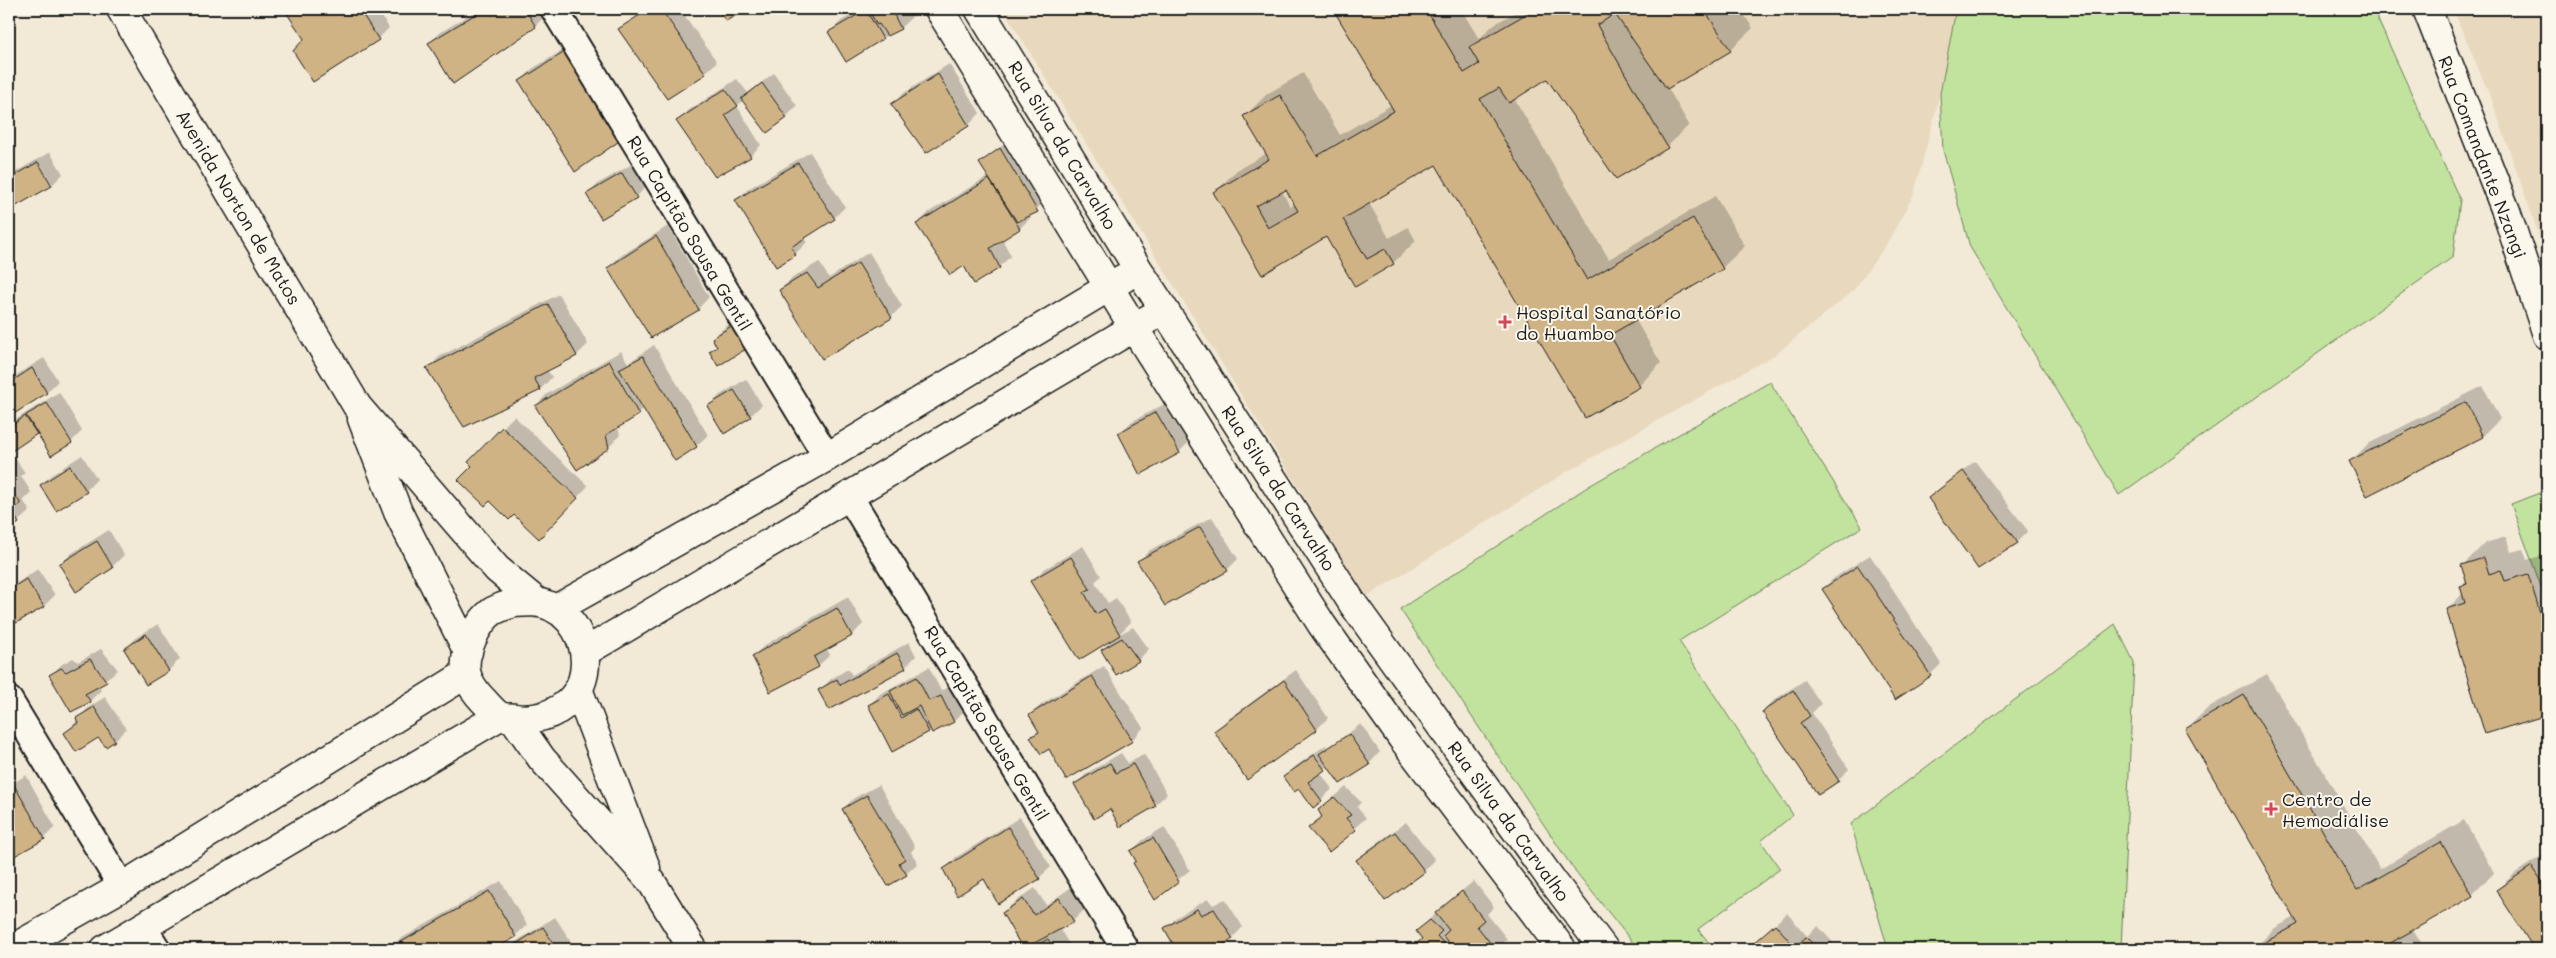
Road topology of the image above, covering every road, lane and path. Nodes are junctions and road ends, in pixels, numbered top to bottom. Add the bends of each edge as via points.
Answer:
1 (121, 9) edge
2 (554, 9) edge
3 (939, 9) edge
4 (980, 9) edge
5 (2427, 9) edge
6 (1138, 269) junction
7 (1110, 287) junction
8 (1164, 310) junction
9 (1134, 328) junction
10 (2547, 335) edge
11 (357, 406) junction
12 (827, 457) junction
13 (849, 496) junction
14 (547, 606) junction
15 (585, 652) junction
16 (467, 663) junction
17 (578, 689) junction
18 (9, 700) edge
19 (506, 717) junction
20 (1434, 718) junction
21 (1402, 738) junction
22 (1550, 880) junction
23 (651, 881) junction
24 (122, 887) junction
25 (1522, 898) junction
26 (150, 938) edge
27 (12, 949) edge
28 (105, 949) edge
29 (693, 949) edge
30 (1125, 949) edge
31 (1562, 949) edge
32 (1604, 949) edge

1 - 11 street, Avenida Norton de Matos
2 - 12 street, Rua Capitão Sousa Gentil
3 - 7 street, Rua Silva da Carvalho
4 - 6 street, Rua Silva da Carvalho
5 - 10 street, Rua Comandante Nzangi via 2506,211
6 - 7 street
6 - 8 street, Rua Silva da Carvalho
7 - 9 street, Rua Silva da Carvalho
7 - 12 street
8 - 9 street
8 - 20 street, Rua Silva da Carvalho via 1353,604
9 - 13 street
9 - 21 street, Rua Silva da Carvalho via 1322,625
11 - 14 street, Avenida Norton de Matos via 497,569
11 - 16 street, Avenida Norton de Matos via 398,512
12 - 14 street
13 - 15 street
13 - 30 street, Rua Capitão Sousa Gentil
14 - 15 street via 575,628
14 - 16 street via 514,602 492,612 476,629
15 - 17 street via 583,678
16 - 19 street via 478,695
16 - 24 street
17 - 19 street via 569,702 543,717 528,720
17 - 23 street
18 - 24 street
19 - 23 street
19 - 26 street
20 - 21 street
20 - 22 street, Rua Silva da Carvalho
21 - 25 street, Rua Silva da Carvalho
22 - 25 street
22 - 32 street, Rua Silva da Carvalho
23 - 29 street
24 - 27 street
25 - 31 street, Rua Silva da Carvalho
26 - 28 street

